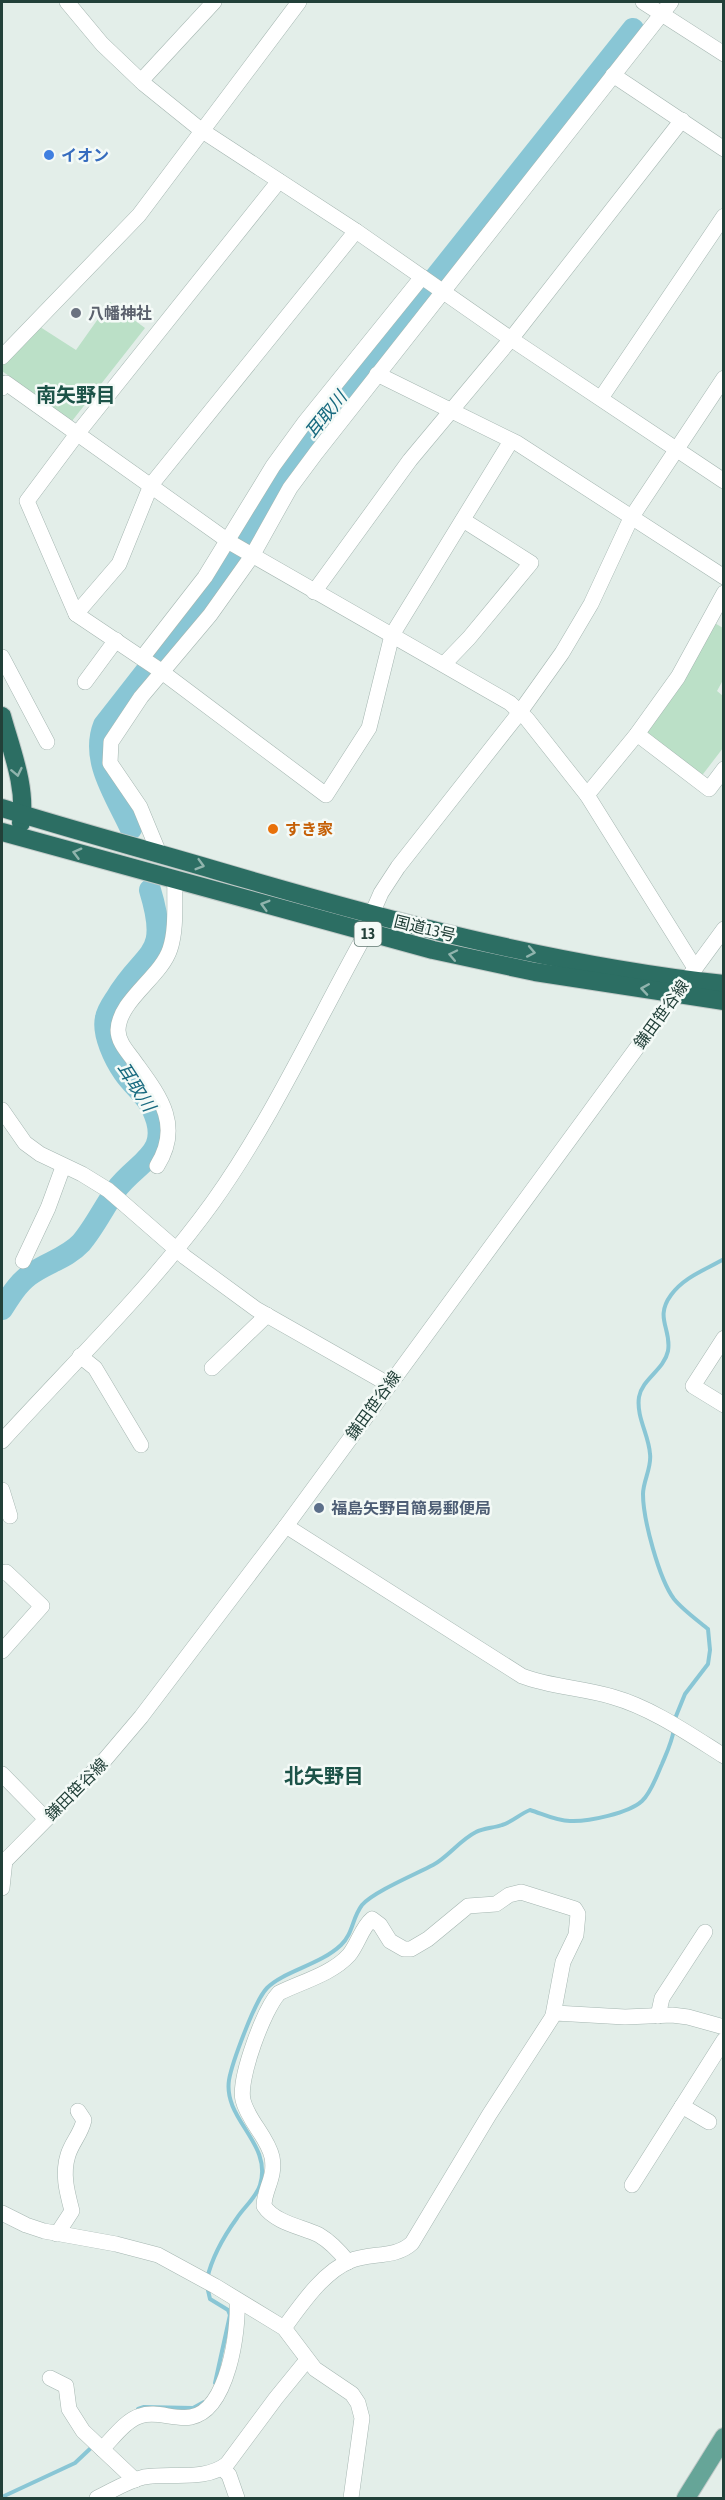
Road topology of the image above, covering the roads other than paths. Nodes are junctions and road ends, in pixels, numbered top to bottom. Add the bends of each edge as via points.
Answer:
1 (67, 2) edge
2 (214, 2) edge
3 (299, 2) edge
4 (643, 2) edge
5 (666, 8) edge
6 (723, 54) edge
7 (613, 75) junction
8 (141, 81) junction
9 (682, 120) junction
10 (201, 130) junction
11 (723, 149) edge
12 (279, 181) junction
13 (723, 216) edge
14 (356, 231) junction
15 (432, 283) junction
16 (511, 339) junction
17 (2, 357) edge
18 (377, 374) junction
19 (723, 378) edge
20 (2, 388) edge
21 (601, 398) junction
22 (452, 411) junction
23 (77, 434) junction
24 (512, 441) junction
25 (676, 448) junction
26 (723, 481) edge
27 (151, 485) junction
28 (631, 518) junction
29 (463, 520) junction
30 (229, 542) junction
31 (250, 554) junction
32 (723, 577) edge
33 (314, 592) junction
34 (723, 593) edge
35 (76, 614) junction
36 (392, 635) junction
37 (116, 640) junction
38 (2, 657) edge
39 (444, 664) junction
40 (152, 666) junction
41 (85, 682) dead end
42 (520, 712) junction
43 (2, 716) edge
44 (637, 734) junction
45 (47, 742) dead end
46 (723, 770) edge
47 (587, 795) junction
48 (2, 807) edge
49 (23, 814) junction
50 (10, 835) edge
51 (159, 853) junction
52 (175, 880) junction
53 (368, 924) junction
54 (723, 929) edge
55 (686, 980) junction
56 (723, 984) edge
57 (723, 1001) edge
58 (2, 1110) edge
59 (157, 1166) dead end
60 (63, 1167) junction
61 (177, 1250) junction
62 (23, 1261) dead end
63 (267, 1315) junction
64 (723, 1338) edge
65 (80, 1356) junction
66 (213, 1368) dead end
67 (388, 1384) junction
68 (723, 1405) edge
69 (2, 1441) edge
70 (141, 1444) dead end
71 (2, 1490) edge
72 (10, 1516) dead end
73 (286, 1526) junction
74 (2, 1573) edge
75 (2, 1651) edge
76 (723, 1756) edge
77 (2, 1774) edge
78 (46, 1818) junction
79 (3, 1862) edge
80 (2, 1888) edge
81 (705, 1932) dead end
82 (553, 2015) junction
83 (658, 2016) junction
84 (723, 2027) edge
85 (723, 2040) edge
86 (682, 2106) junction
87 (78, 2111) dead end
88 (708, 2122) dead end
89 (632, 2185) dead end
90 (2, 2213) edge
91 (57, 2234) junction
92 (348, 2262) junction
93 (237, 2300) junction
94 (284, 2328) junction
95 (307, 2360) junction
96 (50, 2378) dead end
97 (723, 2438) edge
98 (97, 2445) junction
99 (222, 2468) junction
100 (135, 2480) junction
101 (97, 2499) edge
102 (237, 2499) edge
103 (351, 2499) edge
104 (686, 2499) edge

1 - 8 street via 102,44
2 - 8 street
3 - 10 street
4 - 5 street
5 - 6 street
5 - 7 street
7 - 9 street
7 - 15 street
8 - 10 street
9 - 11 street
9 - 16 street
10 - 12 street
10 - 17 street via 139,215
12 - 14 street
12 - 23 street
13 - 21 street
14 - 15 street
14 - 27 street
15 - 16 street
15 - 18 street
15 - 30 street via 305,422 273,466
16 - 21 street
16 - 22 street
18 - 22 street
18 - 31 street via 290,488
19 - 25 street
20 - 23 street via 6,383
21 - 25 street
22 - 24 street
22 - 33 street via 410,460
23 - 27 street
23 - 35 street via 27,501
24 - 28 street
24 - 29 street
25 - 26 street
25 - 28 street
27 - 30 street
27 - 35 street via 119,564
28 - 32 street
28 - 42 street via 582,620
29 - 36 street
29 - 39 street via 531,563
30 - 31 street
30 - 40 street
31 - 33 street
31 - 40 street via 210,615
33 - 36 street
34 - 44 street via 678,677
35 - 37 street
36 - 39 street
36 - 40 street via 369,728 326,795
37 - 40 street
37 - 41 street
38 - 45 street
39 - 42 street
40 - 51 street via 115,733 109,754 115,772 140,807
42 - 47 street
42 - 53 street via 398,867
43 -> 49 highway, 13 via 18,773
44 - 46 street via 709,789
44 - 47 street
47 - 55 street
48 - 49 highway, 13
49 - 50 highway, 13
49 - 51 highway, 国道13号 / 13
52 -> 50 highway, 国道13号 / 13
51 -> 53 highway, 国道13号 / 13
53 -> 52 highway, 国道13号 / 13
52 - 59 street via 170,950 125,1011 118,1029 122,1043 148,1080 168,1120 167,1145
53 - 55 highway, 国道13号 / 13
53 - 61 street via 241,1160
54 - 55 street, 鎌田笹谷線
55 - 56 highway, 国道13号 / 13
55 - 57 highway, 国道13号 / 13
55 - 67 street, 鎌田笹谷線
58 - 60 street via 25,1143
60 - 61 street via 108,1190
60 - 62 street
61 - 63 street
61 - 65 street
63 - 66 street
63 - 67 street
64 - 68 street via 693,1386
65 - 69 street
65 - 70 street via 95,1368
67 - 73 street, 鎌田笹谷線
71 - 72 street
73 - 76 street via 522,1676 627,1701
73 - 78 street, 鎌田笹谷線 via 127,1734
74 - 75 street via 6,1572 42,1606
77 - 78 street
78 - 79 street, 鎌田笹谷線
79 - 80 street
81 - 83 street via 662,1998
82 - 83 street
82 - 92 street via 412,2243 400,2252
82 - 92 street via 563,1962 576,1935 578,1914 567,1905 520,1892 496,1904 468,1906 411,1949 390,1941 372,1919 342,1963 279,1993 271,2001 242,2088 243,2101 271,2156 272,2181 264,2206 325,2239
83 - 84 street via 688,2017
85 - 86 street
86 - 88 street
86 - 89 street
87 - 91 street via 84,2121 65,2171 72,2211
90 - 91 street
91 - 93 street via 158,2255
92 - 94 street via 321,2283
93 - 94 street
93 - 98 street via 239,2321 218,2397 193,2417 139,2416
94 - 95 street
95 - 99 street
95 - 103 street via 323,2376 352,2394 361,2411
96 - 98 street via 66,2386 69,2409 83,2432
97 - 104 main road
98 - 100 street
99 - 100 street via 205,2474
99 - 102 street via 229,2475
100 - 101 street

